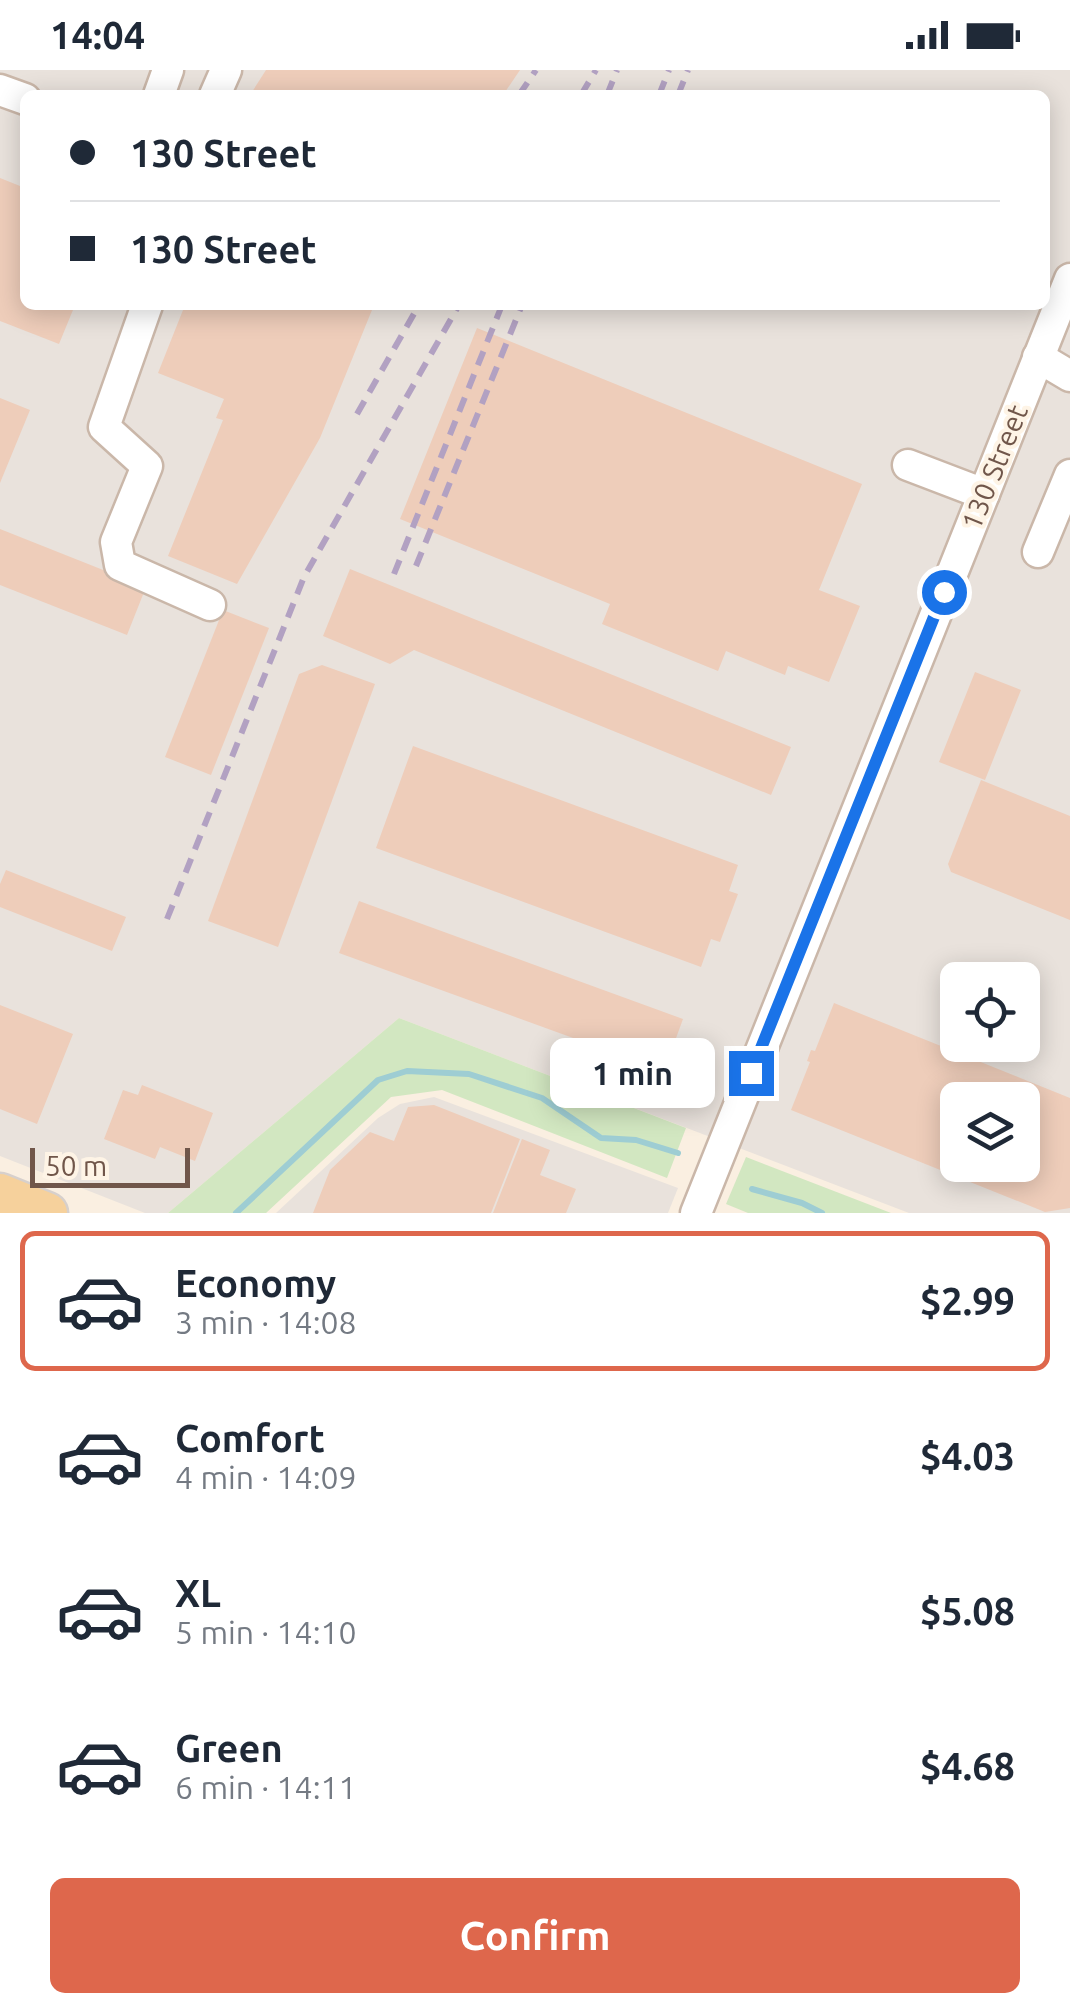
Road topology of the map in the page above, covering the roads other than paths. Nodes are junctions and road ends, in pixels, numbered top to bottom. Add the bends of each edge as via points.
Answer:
1 (1070, 279) edge
2 (145, 310) edge
3 (1038, 357) junction
4 (1070, 376) edge
5 (908, 465) dead end
6 (1070, 474) edge
7 (984, 494) junction
8 (1038, 552) dead end
9 (210, 605) dead end
10 (0, 1194) edge
11 (47, 1213) edge
12 (696, 1213) edge

1 - 3 street, 130 Street
2 - 9 street via 104,427 146,466 116,542 120,565
3 - 4 street
3 - 7 street, 130 Street
5 - 7 street
6 - 8 street
7 - 12 street, 130 Street
10 - 11 main road

